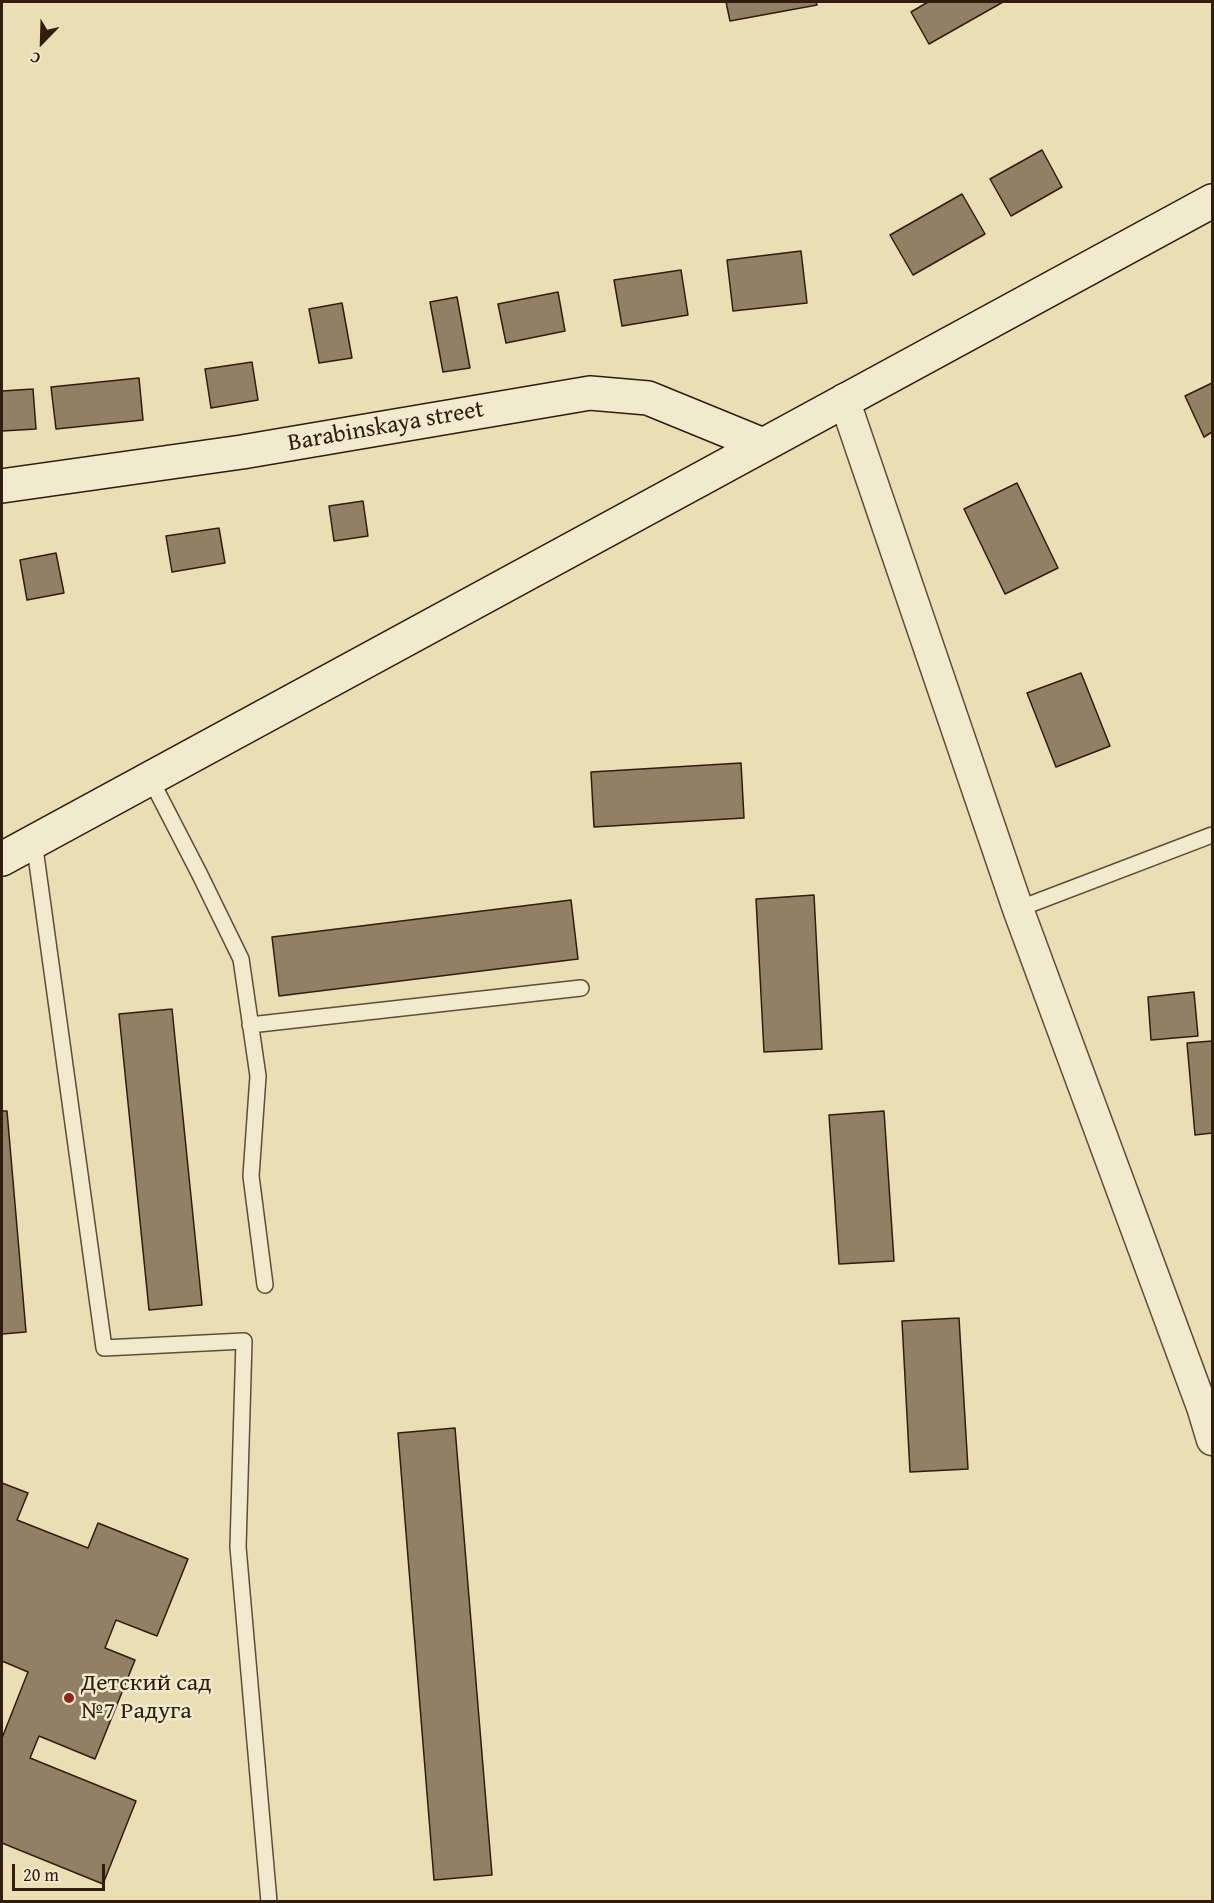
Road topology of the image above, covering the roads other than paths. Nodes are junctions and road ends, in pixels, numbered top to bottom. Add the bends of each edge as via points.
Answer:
1 (1212, 201) edge
2 (844, 399) junction
3 (763, 445) junction
4 (2, 486) edge
5 (150, 778) junction
6 (1212, 835) edge
7 (33, 841) junction
8 (2, 859) edge
9 (1018, 909) junction
10 (581, 988) dead end
11 (250, 1025) junction
12 (265, 1285) dead end
13 (1212, 1440) edge
14 (269, 1902) edge

1 - 2 main road
2 - 3 main road
2 - 9 street
3 - 4 main road, Barabinskaya street via 648,398 590,393 242,452
3 - 5 main road
5 - 7 main road
5 - 11 lane via 241,959
6 - 9 lane
7 - 8 main road
7 - 14 lane via 104,1348 244,1341 238,1547
9 - 13 street
10 - 11 lane
11 - 12 lane via 258,1076 251,1176

